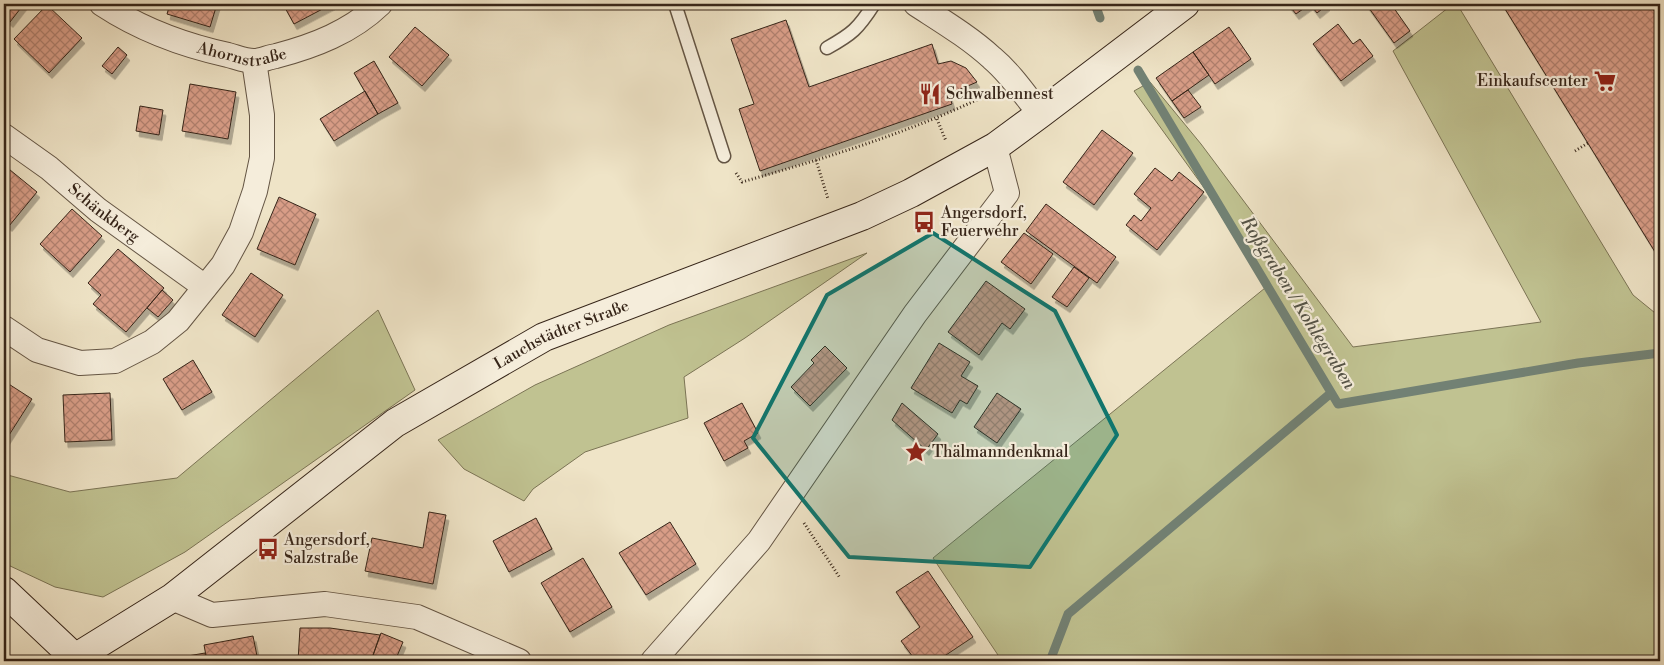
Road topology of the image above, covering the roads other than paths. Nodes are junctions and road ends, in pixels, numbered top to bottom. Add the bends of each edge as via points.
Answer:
1 (102, 4) edge
2 (380, 4) edge
3 (674, 4) edge
4 (874, 4) edge
5 (916, 4) edge
6 (1185, 4) edge
7 (827, 48) dead end
8 (254, 61) junction
9 (1040, 114) junction
10 (4, 136) edge
11 (995, 147) junction
12 (724, 156) dead end
13 (205, 287) junction
14 (4, 328) edge
15 (4, 591) edge
16 (172, 598) junction
17 (71, 659) edge
18 (512, 660) edge
19 (653, 661) edge

1 - 8 street, Ahornstraße via 122,18 174,41
2 - 8 street, Ahornstraße via 353,26 325,40
3 - 12 lane
4 - 7 lane via 850,35
5 - 9 street via 985,52 1015,82
6 - 9 main road, Lauchstädter Straße
8 - 13 street via 262,115 262,158 257,182 241,232 223,265
9 - 11 main road, Lauchstädter Straße
10 - 13 street, Schänkberg via 49,168 98,210
11 - 16 main road, Lauchstädter Straße via 862,216 544,337 395,424
11 - 19 street via 1007,193 920,307 759,541
13 - 14 street via 178,321 152,342 115,360 80,363 37,350
15 - 17 main road
16 - 17 main road, Lauchstädter Straße
16 - 18 street via 212,615 325,604 417,617

